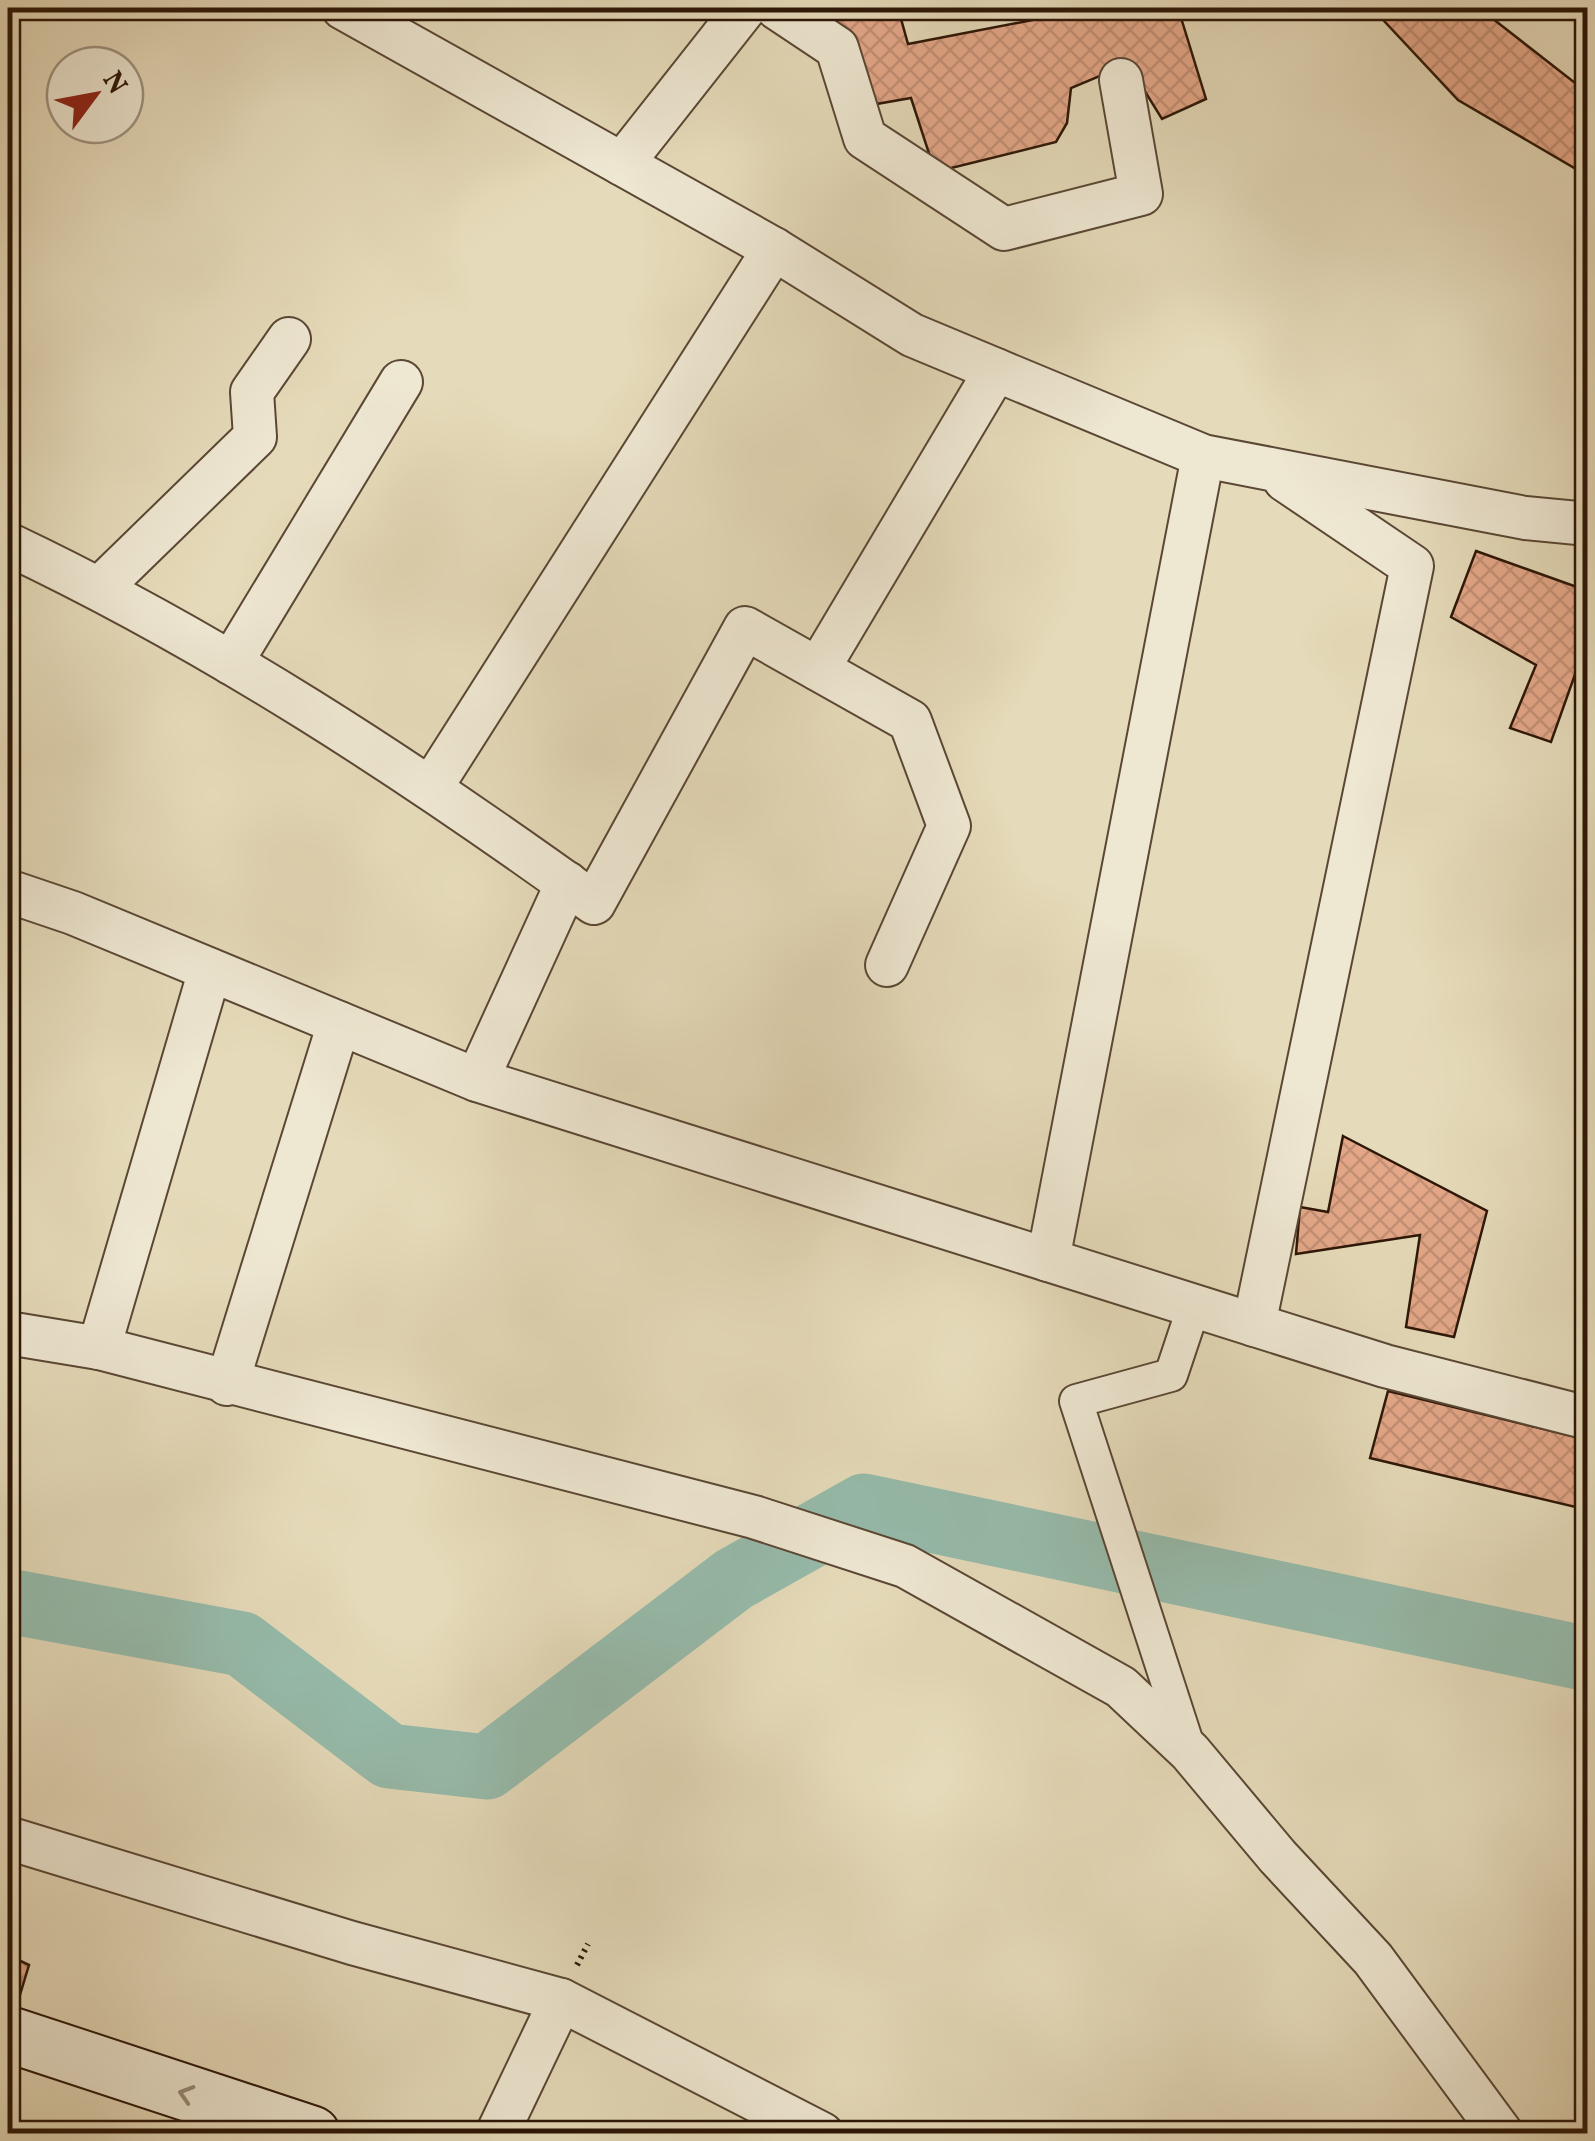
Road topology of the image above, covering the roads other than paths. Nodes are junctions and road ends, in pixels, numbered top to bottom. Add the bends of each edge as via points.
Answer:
1 (343, 8) edge
2 (745, 8) edge
3 (776, 8) edge
4 (1121, 80) dead end
5 (622, 164) junction
6 (774, 249) junction
7 (288, 339) dead end
8 (996, 370) junction
9 (402, 382) dead end
10 (1203, 456) junction
11 (1268, 468) junction
12 (1588, 524) edge
13 (8, 544) edge
14 (100, 588) junction
15 (231, 663) junction
16 (818, 669) junction
17 (432, 786) junction
18 (567, 884) junction
19 (8, 891) edge
20 (887, 965) dead end
21 (210, 970) junction
22 (340, 1023) junction
23 (478, 1080) junction
24 (1048, 1260) junction
25 (1194, 1306) junction
26 (1254, 1325) junction
27 (8, 1333) edge
28 (99, 1348) junction
29 (227, 1384) junction
30 (1588, 1418) edge
31 (1190, 1752) junction
32 (8, 1838) edge
33 (561, 2000) junction
34 (8, 2034) edge
35 (8, 2076) edge
36 (191, 2134) edge
37 (312, 2134) edge
38 (497, 2134) edge
39 (822, 2134) edge
40 (1502, 2134) edge

1 - 5 street
2 - 5 street
3 - 4 street via 837,48 865,138 1004,229 1141,194
5 - 6 street
6 - 8 street via 912,335
6 - 17 street
7 - 14 street via 252,392 255,437
8 - 10 street
8 - 16 street
9 - 15 street
10 - 11 street
10 - 24 street
11 - 12 street via 1524,518
11 - 26 street via 1412,566
13 - 14 street
14 - 15 street
15 - 17 street
16 - 18 street via 745,628 594,903
16 - 20 street via 910,721 949,826
17 - 18 street
18 - 23 street
19 - 21 street
21 - 22 street
21 - 28 street
22 - 23 street
22 - 29 street
23 - 24 street
24 - 25 street
25 - 26 street
25 - 31 street via 1172,1375 1076,1401
26 - 30 street
27 - 28 street
28 - 29 street
29 - 31 street via 754,1517 905,1566 1122,1687
31 - 40 street via 1373,1959
32 - 33 street via 352,1944
33 - 38 street
33 - 39 street
37 -> 34 main road
35 - 36 main road

